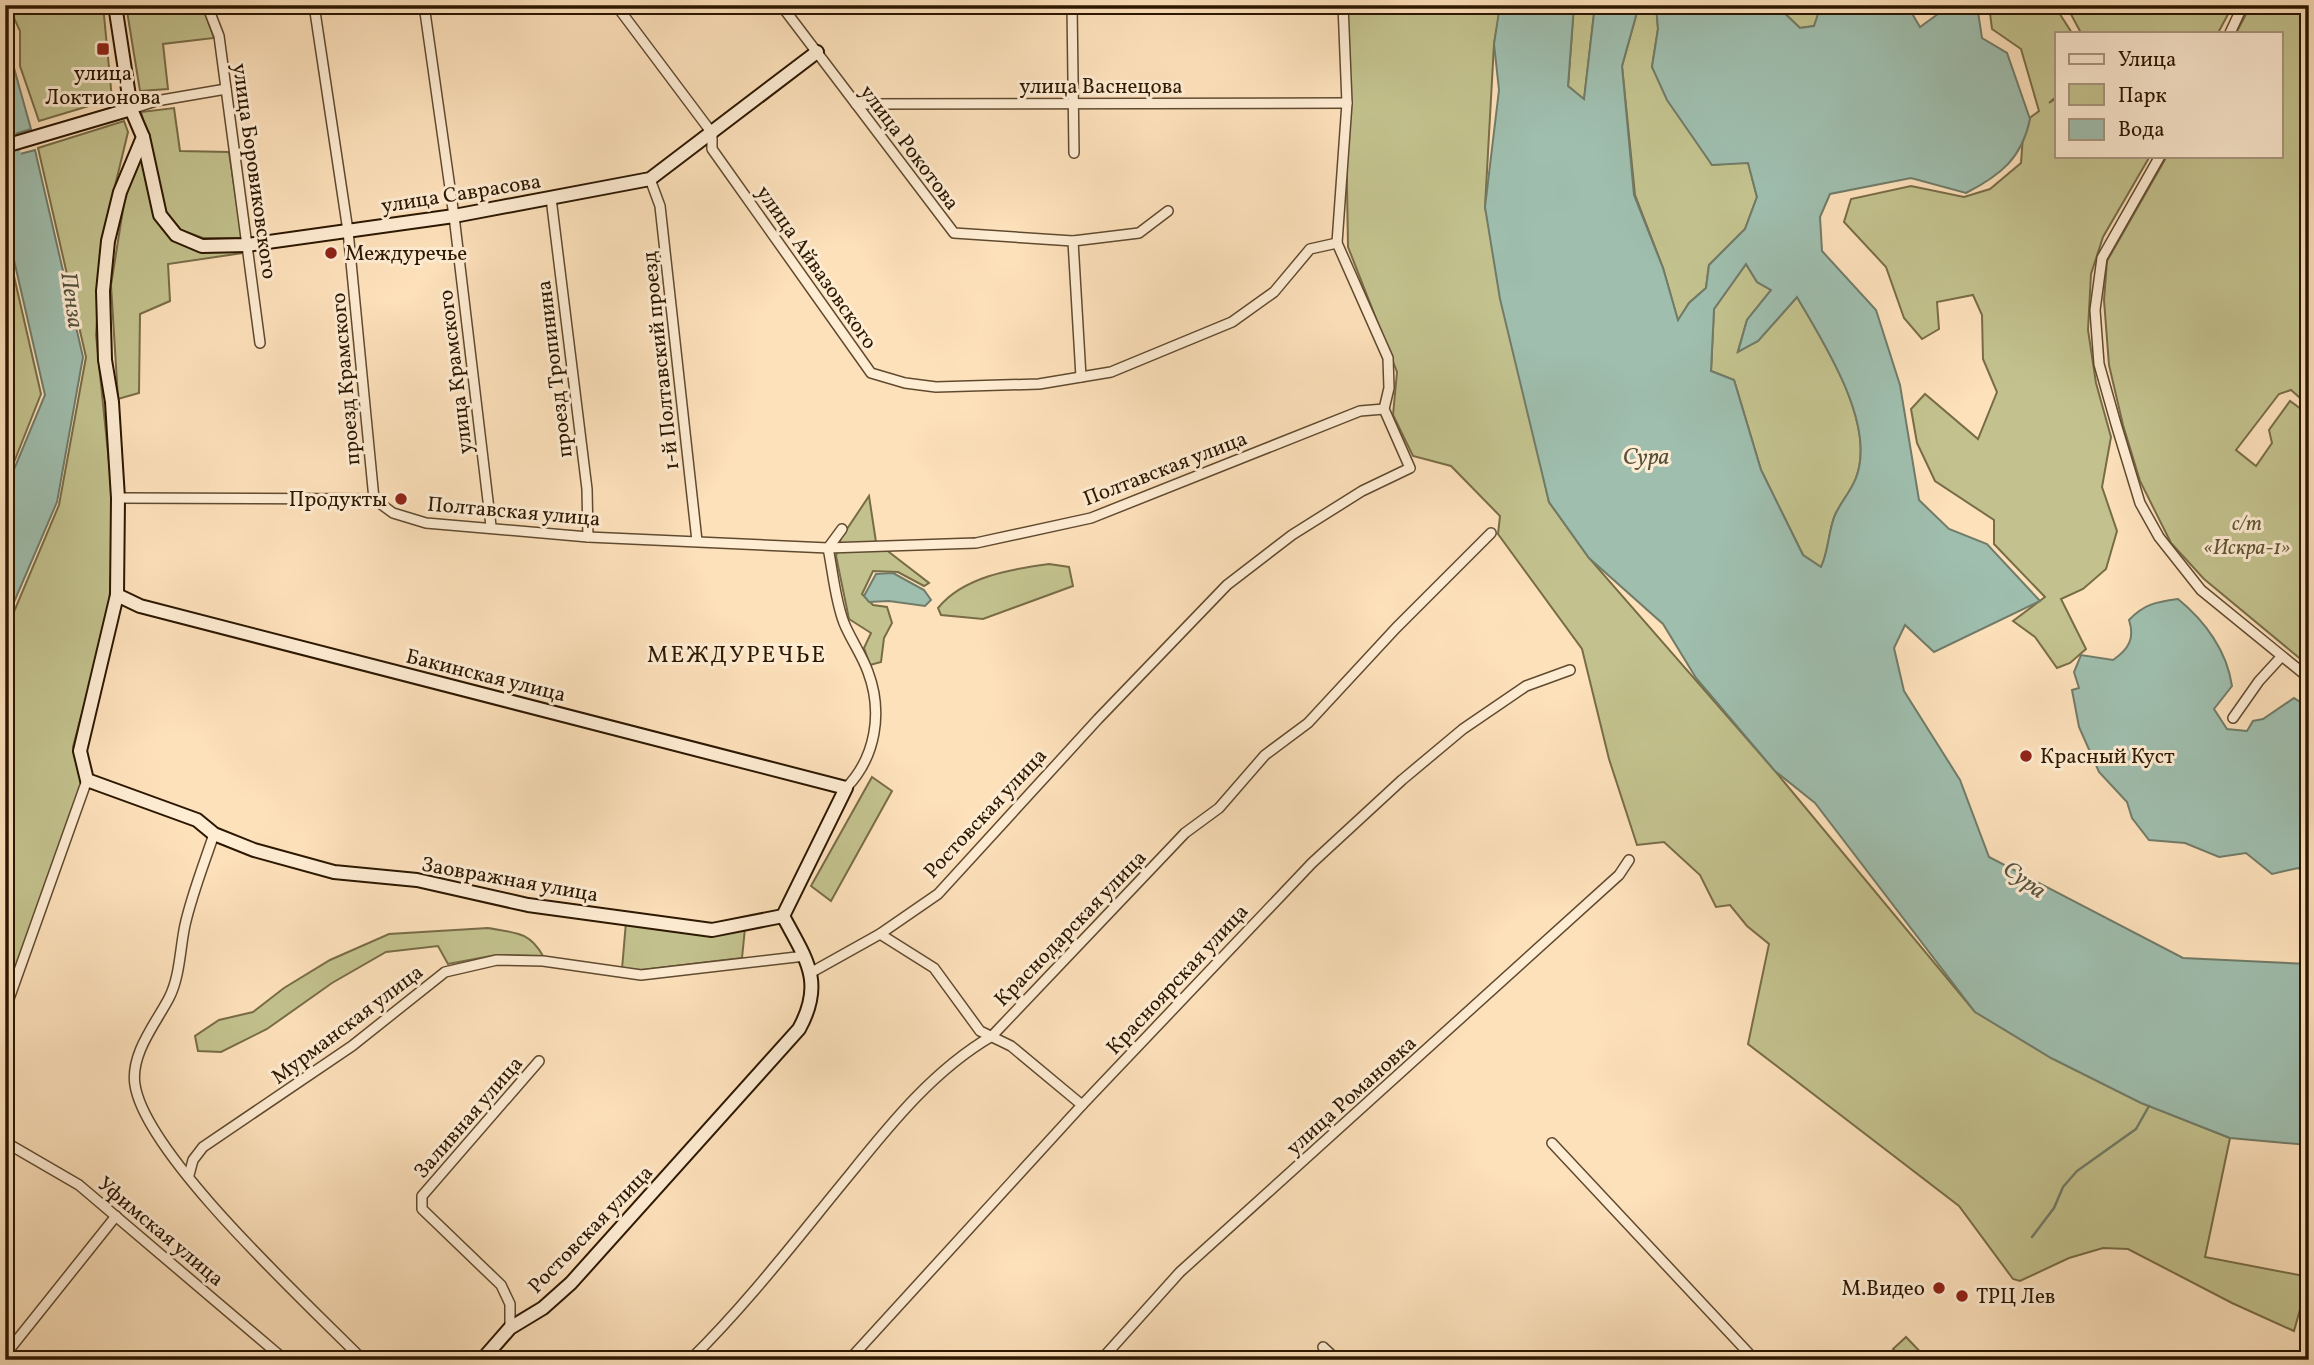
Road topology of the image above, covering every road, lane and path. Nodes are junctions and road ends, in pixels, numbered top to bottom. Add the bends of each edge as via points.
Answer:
1 (115, 5) edge
2 (207, 5) edge
3 (314, 5) edge
4 (424, 5) edge
5 (616, 5) edge
6 (781, 5) edge
7 (1072, 5) edge
8 (1342, 5) edge
9 (2243, 5) edge
10 (2230, 32) edge
11 (817, 52) junction
12 (226, 89) junction
13 (1347, 103) junction
14 (856, 104) junction
15 (1073, 104) junction
16 (131, 109) junction
17 (712, 133) junction
18 (143, 137) junction
19 (5, 146) edge
20 (1074, 153) dead end
21 (2159, 158) edge
22 (650, 179) junction
23 (551, 198) junction
24 (1168, 211) dead end
25 (454, 215) junction
26 (348, 231) junction
27 (1073, 241) junction
28 (1337, 243) junction
29 (247, 245) junction
30 (260, 342) dead end
31 (1080, 377) junction
32 (1384, 409) junction
33 (118, 498) junction
34 (374, 499) junction
35 (491, 526) junction
36 (842, 530) dead end
37 (1491, 533) dead end
38 (588, 537) junction
39 (697, 541) junction
40 (828, 548) junction
41 (117, 595) junction
42 (2281, 657) junction
43 (1570, 670) dead end
44 (2309, 678) edge
45 (2233, 718) dead end
46 (87, 780) junction
47 (846, 788) junction
48 (214, 834) junction
49 (1629, 860) dead end
50 (783, 916) junction
51 (880, 934) junction
52 (805, 956) junction
53 (812, 972) junction
54 (5, 1010) edge
55 (992, 1035) junction
56 (539, 1061) dead end
57 (1082, 1105) junction
58 (5, 1142) edge
59 (1552, 1143) dead end
60 (189, 1175) junction
61 (116, 1216) junction
62 (510, 1328) junction
63 (1322, 1347) dead end
64 (5, 1355) edge
65 (1753, 1359) edge
66 (285, 1360) edge
67 (363, 1360) edge
68 (482, 1360) edge
69 (690, 1360) edge
70 (849, 1360) edge
71 (1101, 1360) edge
72 (1337, 1360) edge

1 - 16 street, улица Саврасова
2 - 12 street, улица Боровиковского via 219,36
3 - 26 street, проезд Крамского
4 - 25 street, улица Крамского
5 - 17 street, улица Айвазовского
6 - 11 street, улица Рокотова
7 - 15 street
8 - 13 street
9 - 10 street
11 - 14 street, улица Рокотова
11 - 17 street, улица Саврасова
12 - 16 street
12 - 29 street, улица Боровиковского
13 - 15 street, улица Васнецова
13 - 28 street
14 - 15 street, улица Васнецова
14 - 27 street, улица Рокотова via 954,233
15 - 20 street
16 - 18 street, улица Саврасова
16 - 19 street
17 - 22 street, улица Саврасова
17 - 31 street, улица Айвазовского via 712,149 871,373 936,387 1039,384
18 - 29 street, улица Саврасова via 160,215 176,235 202,246
18 - 33 street via 120,192 108,241 103,291
21 - 42 street via 2102,258 2095,310 2099,364 2140,503 2159,537 2201,590
22 - 23 street, улица Саврасова
22 - 39 street, 1-й Полтавский проезд via 660,206
23 - 25 street, улица Саврасова
23 - 38 street, проезд Тропинина via 587,489
24 - 27 street, улица Рокотова via 1139,233
25 - 26 street, улица Саврасова
25 - 35 street, улица Крамского
26 - 29 street, улица Саврасова
26 - 34 street, проезд Крамского
27 - 31 street
28 - 31 street, улица Айвазовского via 1310,249 1274,292 1231,322 1111,372
28 - 32 street via 1388,358
29 - 30 street, улица Боровиковского
32 - 40 street, Полтавская улица via 1360,411 1091,518 976,543
32 - 51 street, Ростовская улица via 1410,468 1362,491 1304,528 1227,585 938,894
33 - 34 street, Полтавская улица
33 - 41 street
34 - 35 street, Полтавская улица via 393,513 426,523
35 - 38 street, Полтавская улица
36 - 40 street
37 - 55 street, Краснодарская улица via 1308,723 1265,755 1219,808 1185,833
38 - 39 street, Полтавская улица
39 - 40 street, Полтавская улица
40 - 47 street via 843,621 868,671 877,702 876,730 865,762
41 - 46 street via 80,751
41 - 47 street, Бакинская улица via 140,606
42 - 44 street
42 - 45 street
43 - 57 street, Красноярская улица via 1526,686 1463,729 1402,780 1312,863
46 - 48 street, Заовражная улица via 197,820
46 - 54 street
47 - 50 street
48 - 50 street, Заовражная улица via 334,872 417,880 528,905 712,930
48 - 60 street via 186,922 172,993 136,1059 135,1085 150,1123
49 - 71 street, улица Романовка via 1619,875 1180,1272
50 - 52 street
51 - 53 street, Ростовская улица
51 - 55 street via 934,968 980,1031
52 - 53 street
52 - 60 street, Мурманская улица via 641,975 508,960 445,972 352,1046 204,1147
53 - 62 street, Ростовская улица via 809,1011 799,1029 571,1283
55 - 57 street
55 - 69 street, Краснодарская улица via 965,1051 926,1086 727,1324
56 - 62 street, Заливная улица via 422,1196 422,1209 500,1284 510,1304
57 - 70 street, Красноярская улица
58 - 61 street, Уфимская улица via 79,1185
59 - 65 street
60 - 67 street via 239,1235
61 - 64 street
61 - 66 street, Уфимская улица
62 - 68 street, Ростовская улица
63 - 72 street

